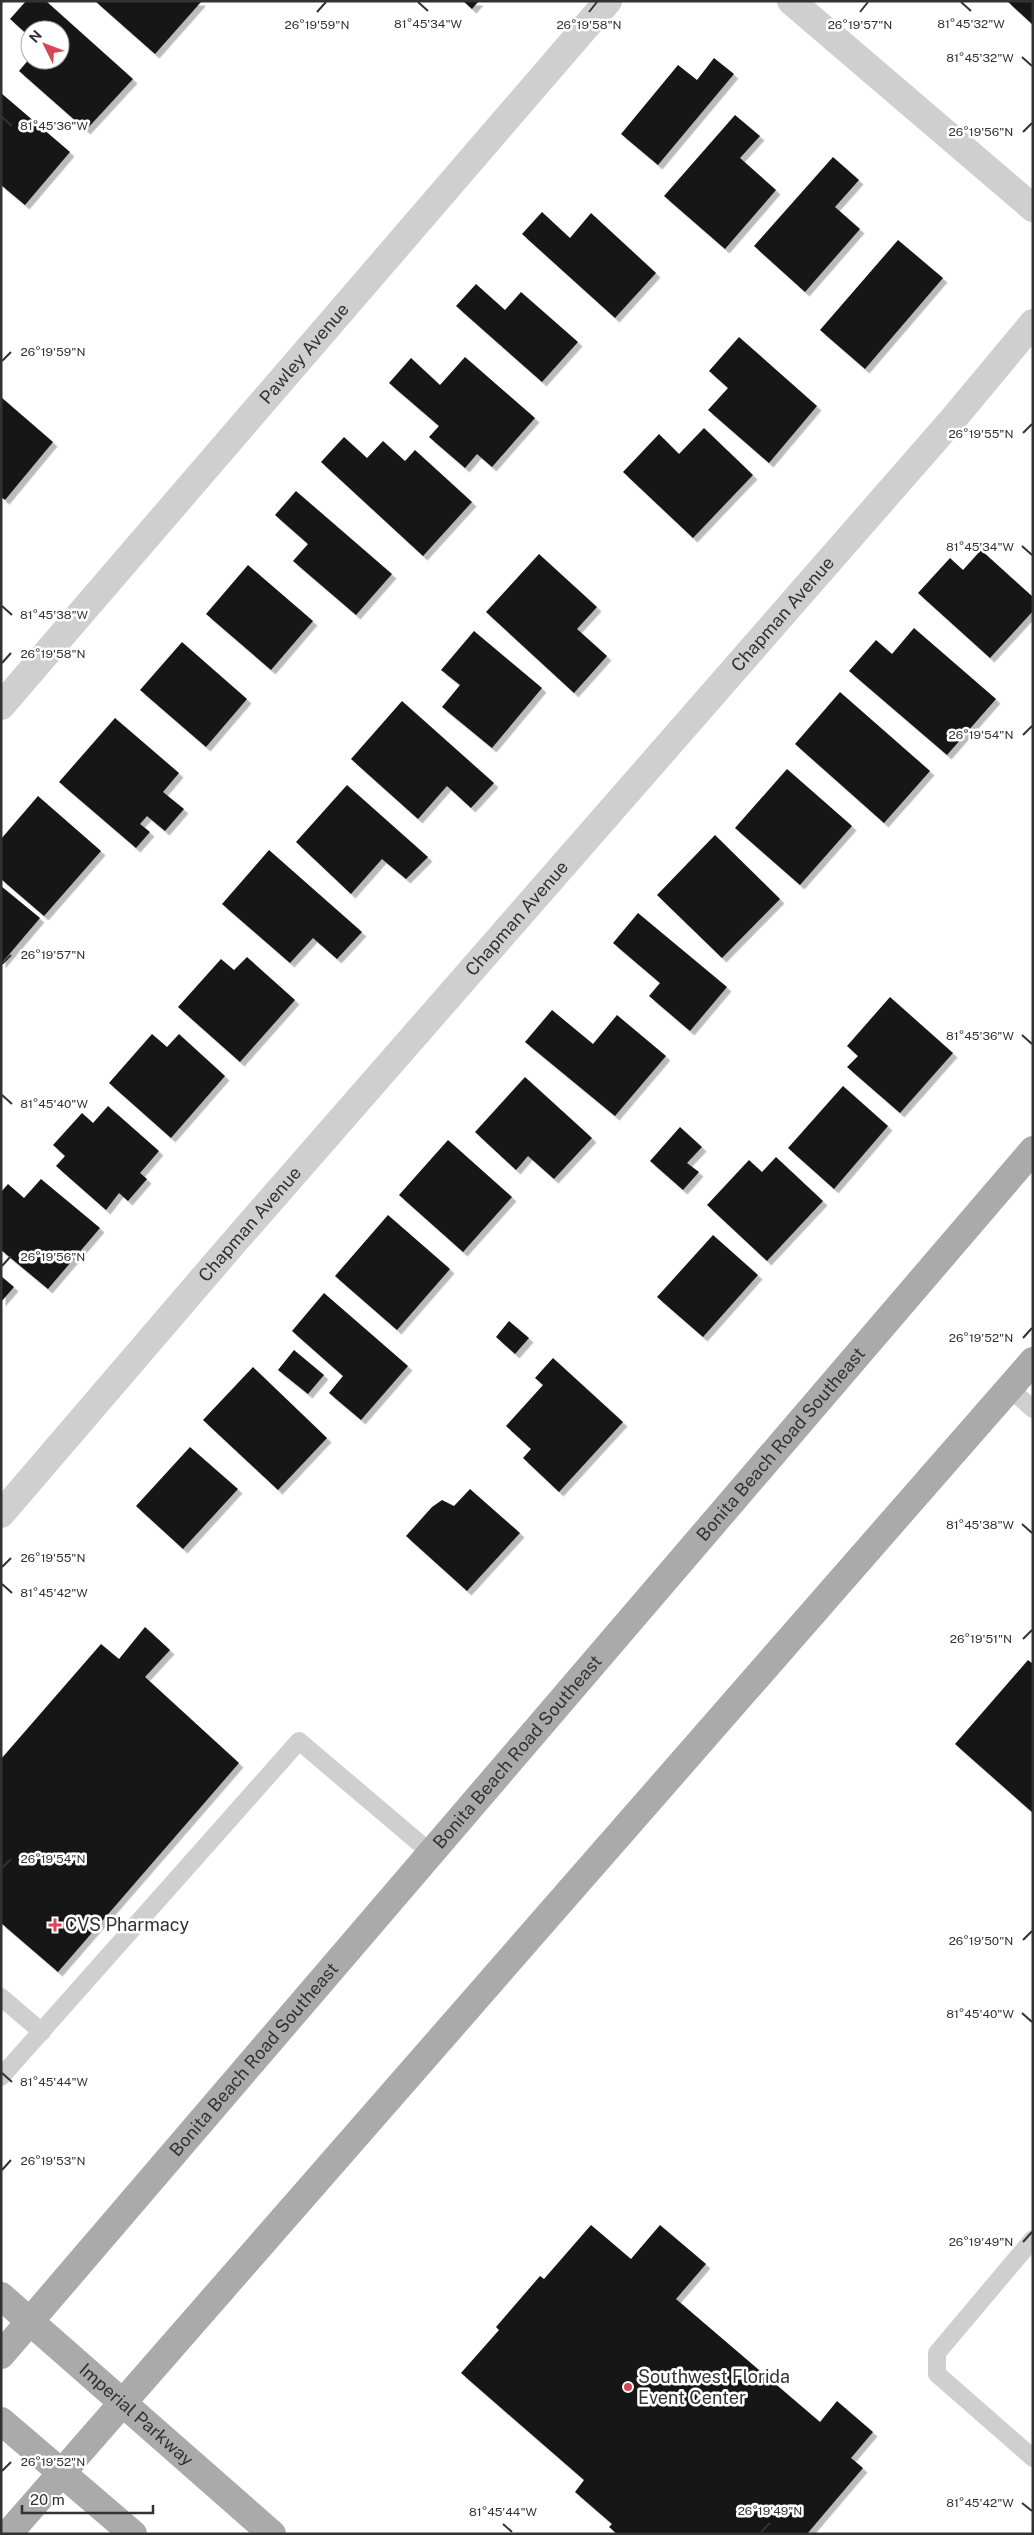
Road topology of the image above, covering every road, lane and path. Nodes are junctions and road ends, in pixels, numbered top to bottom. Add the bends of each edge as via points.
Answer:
1 (608, 1) edge
2 (791, 1) edge
3 (1033, 208) edge
4 (1033, 323) edge
5 (1, 706) edge
6 (1033, 1150) edge
7 (1033, 1361) edge
8 (1009, 1388) junction
9 (1033, 1409) edge
10 (1, 1514) edge
11 (431, 1853) junction
12 (1, 1996) edge
13 (42, 2032) junction
14 (1, 2077) edge
15 (1033, 2239) edge
16 (1, 2296) edge
17 (31, 2320) junction
18 (1, 2355) edge
19 (123, 2402) junction
20 (1, 2421) edge
21 (1033, 2458) edge
22 (62, 2472) junction
23 (8, 2534) edge
24 (133, 2534) edge
25 (272, 2534) edge

1 - 5 street, Pawley Avenue
2 - 3 street
4 - 10 street, Chapman Avenue via 948,426
6 - 11 main road, Bonita Beach Road Southeast
7 - 8 main road
8 - 9 lane
8 - 19 main road
11 - 13 lane via 299,1741
11 - 17 main road, Bonita Beach Road Southeast
12 - 13 lane
13 - 14 lane
15 - 21 lane via 937,2353 937,2374
16 - 17 main road, Imperial Parkway
17 - 18 main road, Bonita Beach Road Southeast
17 - 19 main road, Imperial Parkway
19 - 22 main road
19 - 25 main road, Imperial Parkway
20 - 22 main road
22 - 23 main road
22 - 24 main road

